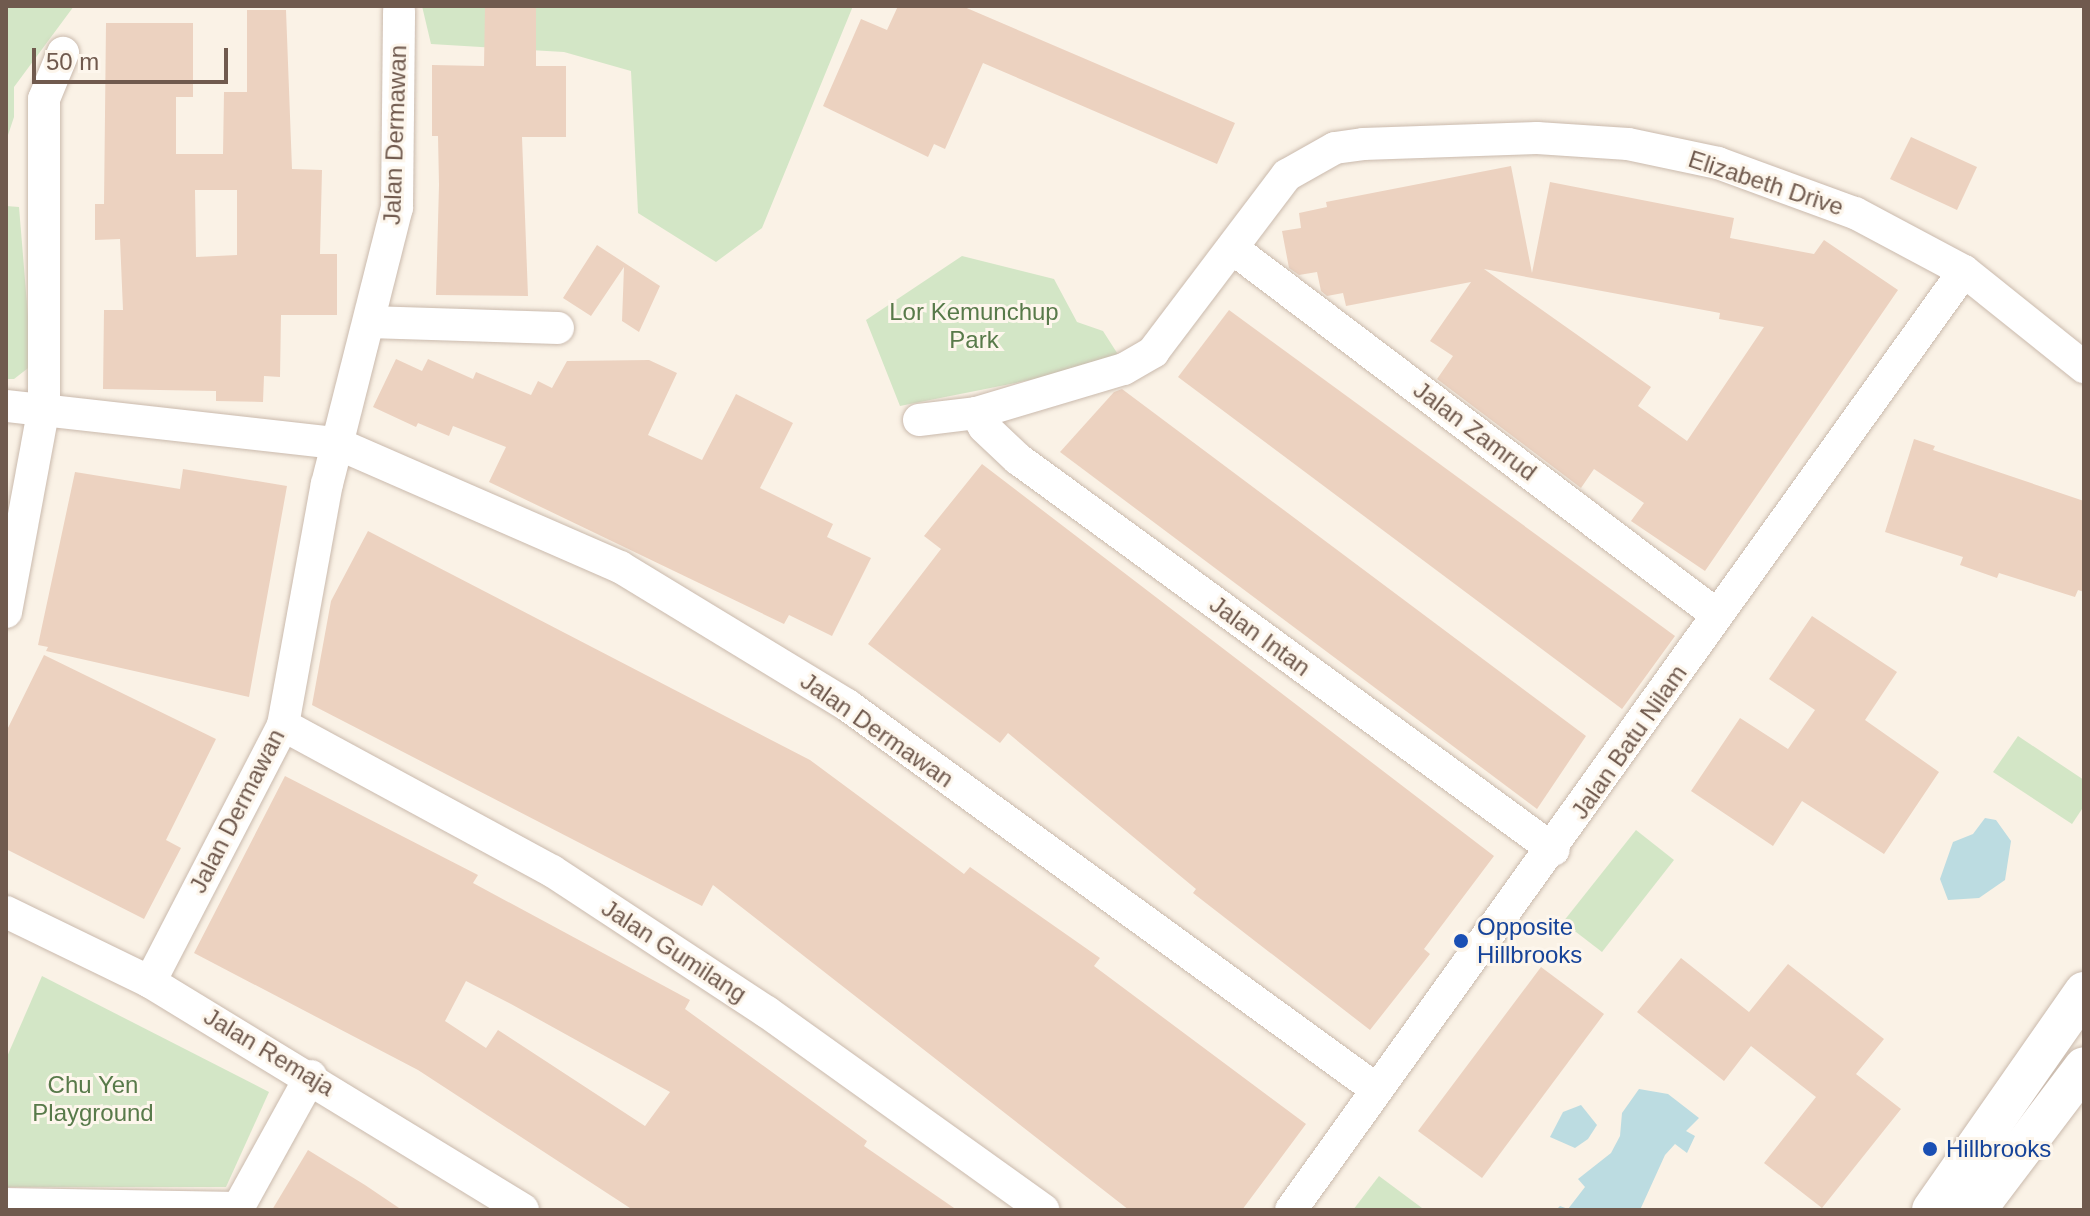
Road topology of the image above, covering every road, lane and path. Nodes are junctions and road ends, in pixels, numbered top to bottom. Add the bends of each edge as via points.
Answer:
1 (399, 11) dead end
2 (63, 53) dead end
3 (1232, 248) junction
4 (1964, 271) junction
5 (369, 322) junction
6 (558, 328) dead end
7 (2084, 367) edge
8 (6, 406) edge
9 (44, 407) junction
10 (976, 413) junction
11 (919, 420) dead end
12 (336, 443) junction
13 (6, 612) edge
14 (1717, 615) junction
15 (283, 725) junction
16 (1554, 850) junction
17 (6, 912) edge
18 (150, 982) junction
19 (2084, 992) edge
20 (2084, 1067) edge
21 (311, 1076) junction
22 (1376, 1089) junction
23 (6, 1204) edge
24 (237, 1209) edge
25 (523, 1210) edge
26 (1044, 1210) edge
27 (1291, 1210) edge
28 (1932, 1210) edge
29 (1976, 1210) edge

1 - 5 street, Jalan Dermawan via 397,208
2 - 9 street via 44,99
3 - 4 street, Elizabeth Drive via 1274,192 1310,158 1335,148 1537,138 1628,144 1718,163 1855,213
3 - 10 street, Elizabeth Drive via 1153,352 1098,379
3 - 14 street, Jalan Zamrud
4 - 7 street, Elizabeth Drive
4 - 14 street, Jalan Batu Nilam
5 - 6 street
5 - 12 street, Jalan Dermawan
8 - 9 street, Jalan Dermawan
9 - 12 street, Jalan Dermawan
9 - 13 street
10 - 11 street, Elizabeth Drive
10 - 16 street, Jalan Intan via 1018,459
12 - 15 street, Jalan Dermawan
12 - 22 street, Jalan Dermawan via 620,567 847,705
14 - 16 street, Jalan Batu Nilam
15 - 18 street, Jalan Dermawan
15 - 26 street, Jalan Gumilang via 552,871 767,1012
16 - 22 street, Jalan Batu Nilam
17 - 18 street, Jalan Remaja
18 - 21 street, Jalan Remaja
19 - 28 street
20 - 29 street
21 - 24 street
21 - 25 street, Jalan Remaja
22 - 27 street, Jalan Batu Nilam
23 - 24 street

